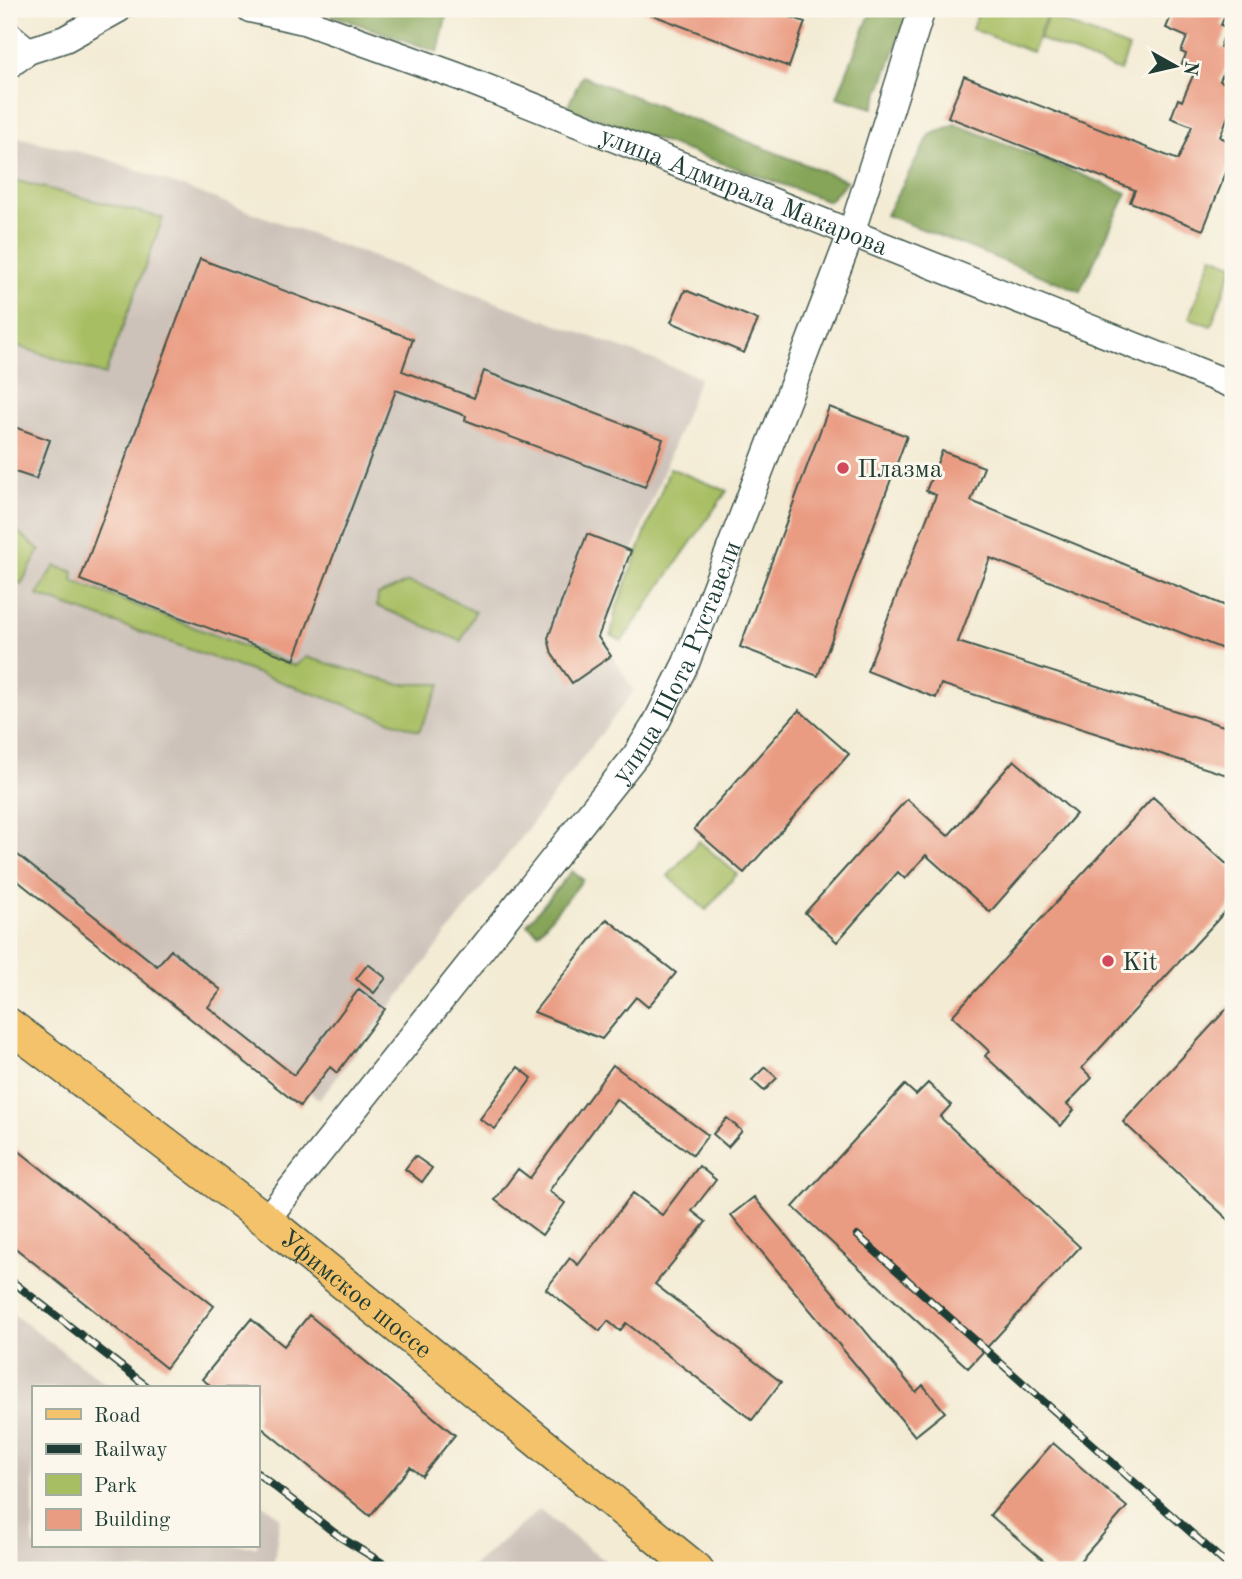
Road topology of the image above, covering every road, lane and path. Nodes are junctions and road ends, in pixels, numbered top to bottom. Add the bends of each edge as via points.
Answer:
1 (119, 9) edge
2 (250, 9) edge
3 (922, 9) edge
4 (15, 50) edge
5 (851, 234) junction
6 (1233, 385) edge
7 (9, 1025) edge
8 (266, 1220) junction
9 (697, 1570) edge

1 - 4 street via 65,39
2 - 5 street, улица Адмирала Макарова via 304,21 460,77
3 - 5 street, улица Шота Руставели
5 - 6 street, улица Адмирала Макарова
5 - 8 street, улица Шота Руставели via 701,626 656,723 636,755
7 - 8 main road, Уфимское шоссе
8 - 9 main road, Уфимское шоссе

